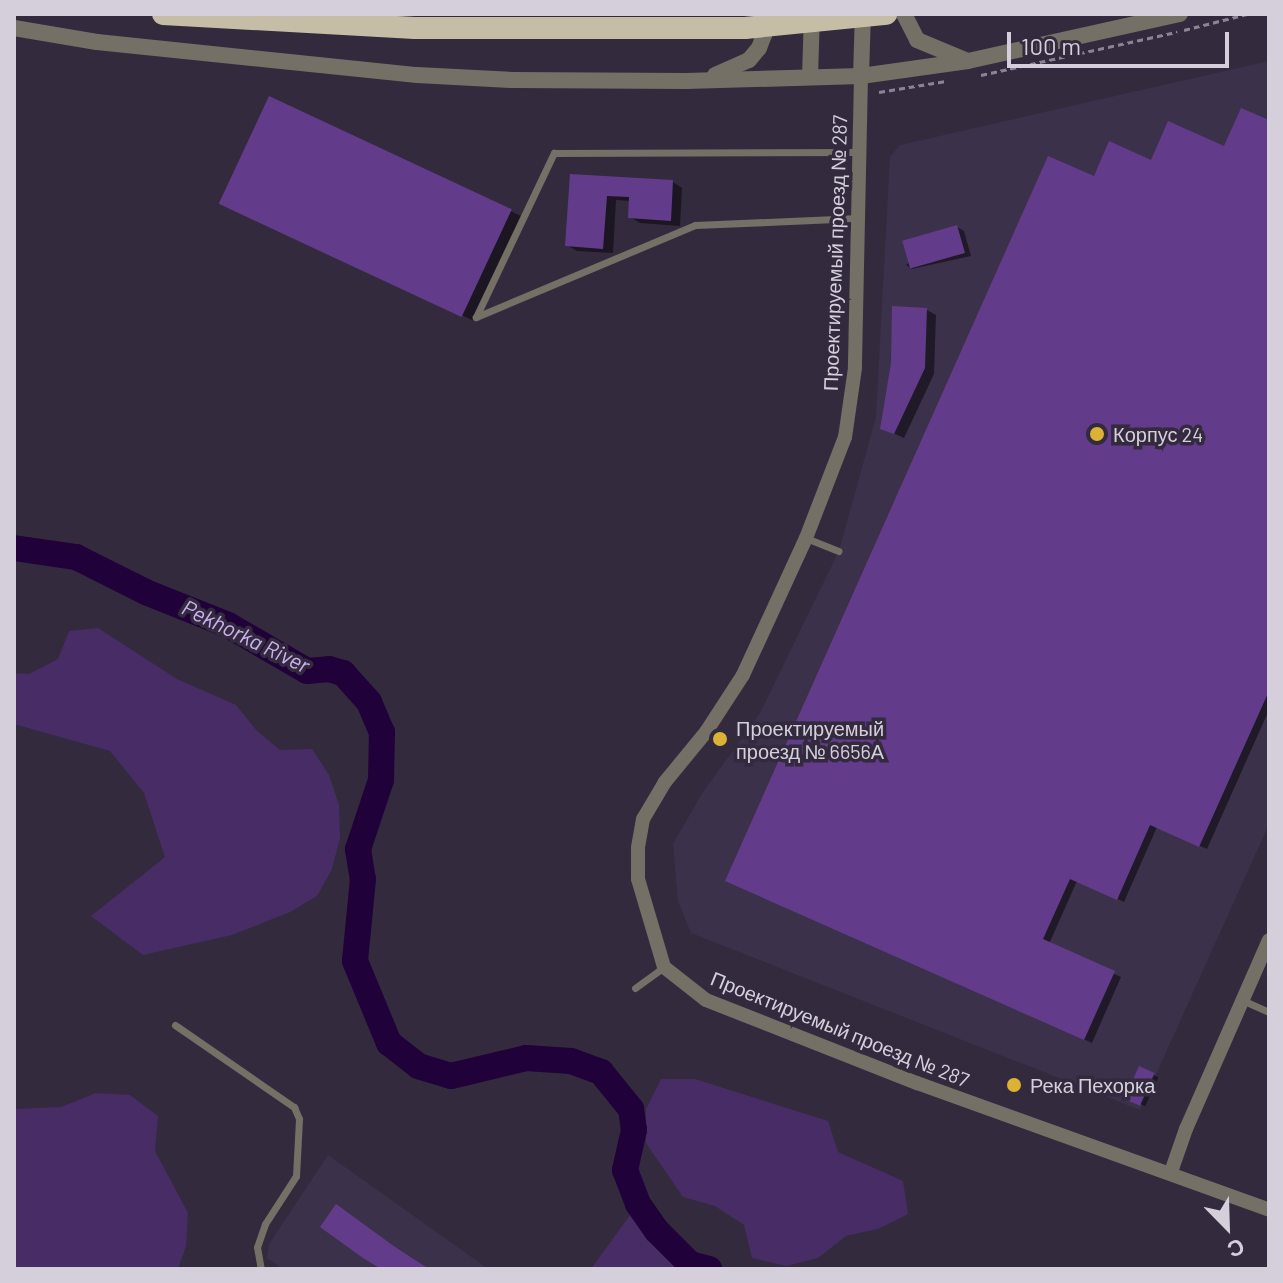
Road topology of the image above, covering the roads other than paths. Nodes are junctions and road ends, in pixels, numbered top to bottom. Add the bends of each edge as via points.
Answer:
1 (163, 14) edge
2 (764, 14) edge
3 (812, 14) edge
4 (863, 14) edge
5 (886, 14) edge
6 (904, 14) edge
7 (1180, 14) edge
8 (14, 28) edge
9 (968, 61) junction
10 (861, 76) junction
11 (810, 77) junction
12 (686, 81) junction
13 (859, 152) junction
14 (858, 218) junction
15 (806, 538) junction
16 (838, 551) dead end
17 (1269, 940) edge
18 (664, 967) junction
19 (635, 988) dead end
20 (1242, 1000) junction
21 (1269, 1012) edge
22 (175, 1025) dead end
23 (1171, 1172) junction
24 (1269, 1210) edge
25 (261, 1269) edge

1 - 5 highway, bridge via 415,28 745,28
2 - 12 street via 764,35 749,60 728,72
3 - 11 street
4 - 10 street
6 - 9 street via 917,40
7 - 9 street
8 - 12 street via 97,42 401,73
9 - 10 street
10 - 11 street
10 - 13 street, Проектируемый проезд № 287
11 - 12 street
13 - 14 street, Проектируемый проезд № 287
13 - 14 lane via 554,153 476,317 695,225
14 - 15 street, Проектируемый проезд № 287 via 855,368 845,437
15 - 16 lane
15 - 18 street, Проектируемый проезд № 287 via 743,675 643,819 638,879
17 - 20 street
18 - 19 lane
18 - 23 street, Проектируемый проезд № 287 via 720,1006 961,1099
20 - 21 lane
20 - 23 street
22 - 25 lane via 294,1107 299,1119 296,1176 265,1224 257,1247
23 - 24 street, Проектируемый проезд № 287

